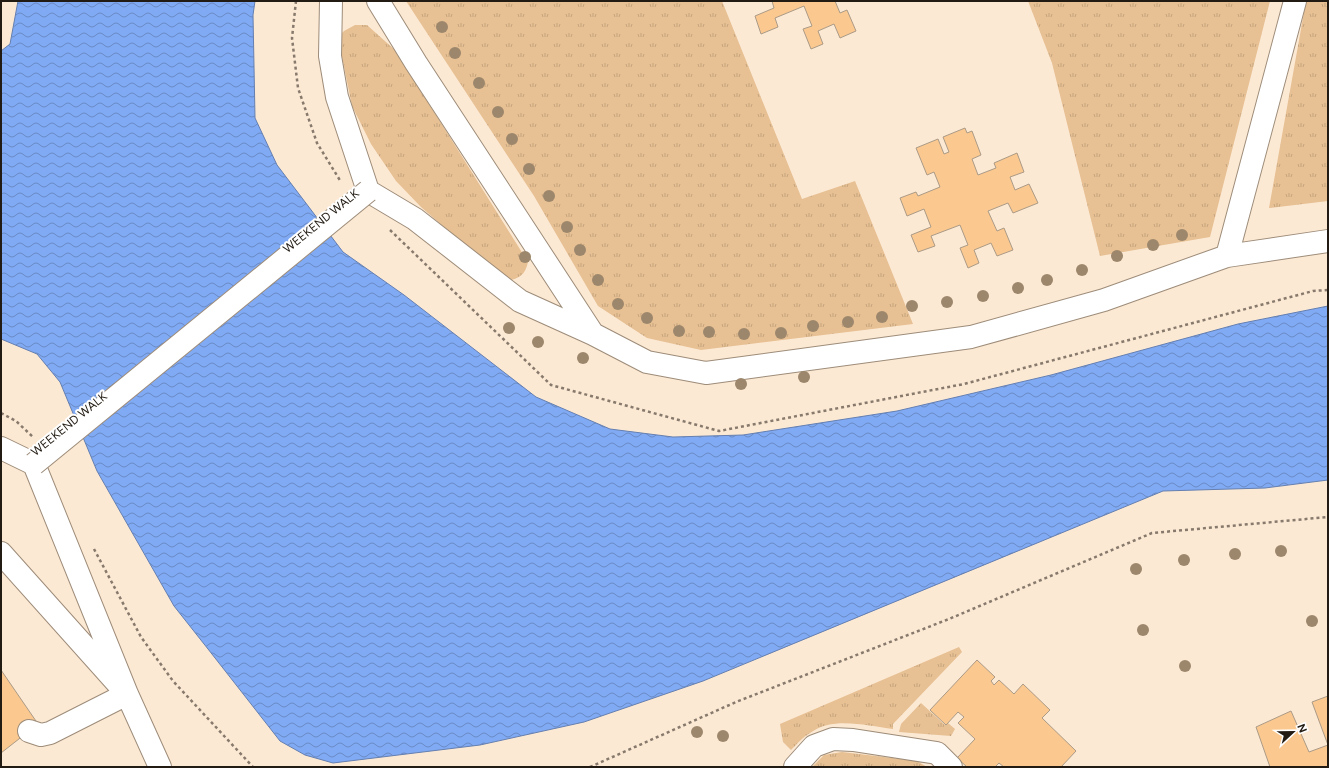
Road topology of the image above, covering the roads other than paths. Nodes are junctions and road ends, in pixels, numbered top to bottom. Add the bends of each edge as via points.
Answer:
1 (378, 1) edge
2 (1295, 1) edge
3 (333, 5) edge
4 (368, 191) junction
5 (1328, 241) edge
6 (1227, 256) junction
7 (594, 334) junction
8 (1, 448) edge
9 (34, 464) junction
10 (1, 553) edge
11 (126, 694) junction
12 (29, 730) dead end
13 (160, 767) edge
14 (794, 767) edge
15 (951, 767) edge

1 - 7 street via 543,260
2 - 6 street
3 - 4 street via 330,56 337,97
4 - 7 street via 415,219 520,301
4 - 9 street, bridge
5 - 6 street
6 - 7 street via 1104,300 971,337 706,373 647,362
8 - 9 street
9 - 11 street
10 - 11 street
11 - 12 street via 50,733 41,735
11 - 13 street
14 - 15 street via 814,746 833,740 853,740 937,753

